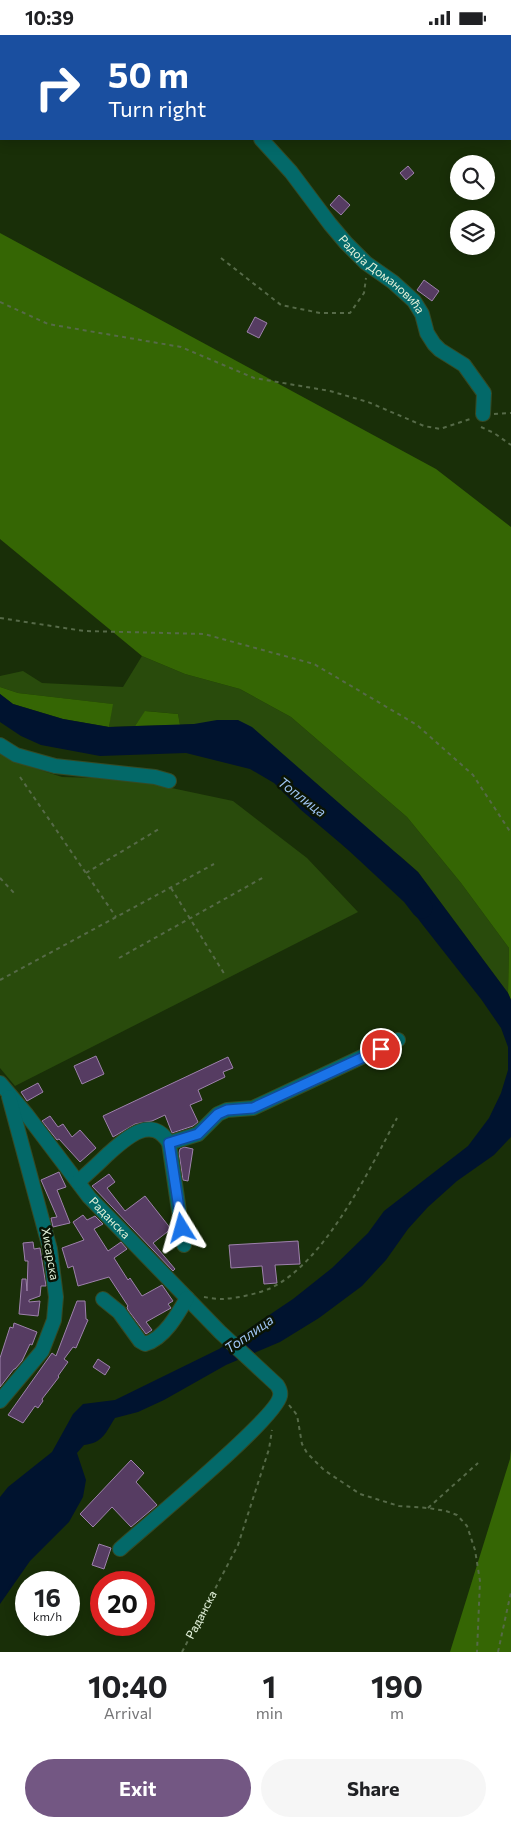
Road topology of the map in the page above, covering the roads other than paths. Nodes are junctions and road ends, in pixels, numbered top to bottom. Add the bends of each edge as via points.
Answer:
1 (262, 140) edge
2 (479, 421) road end
3 (0, 745) edge
4 (170, 781) dead end
5 (398, 1040) dead end
6 (4, 1088) edge
7 (169, 1143) junction
8 (78, 1182) junction
9 (184, 1245) dead end
10 (103, 1299) dead end
11 (188, 1299) junction
12 (0, 1401) edge
13 (120, 1549) dead end

1 - 2 street, Радоја Домановића via 366,263 414,301 434,345 464,365 484,393
3 - 4 street via 16,755 55,766
5 - 7 street via 253,1108 218,1114 198,1134
6 - 8 street, Раданска
6 - 12 street, Хисарска via 48,1241 56,1297 54,1320 42,1351
7 - 8 street via 155,1130 135,1133
7 - 9 street
8 - 11 street, Раданска
10 - 11 street via 119,1312 145,1344 158,1337
11 - 13 street, Раданска via 277,1385 280,1390 278,1401 250,1433

